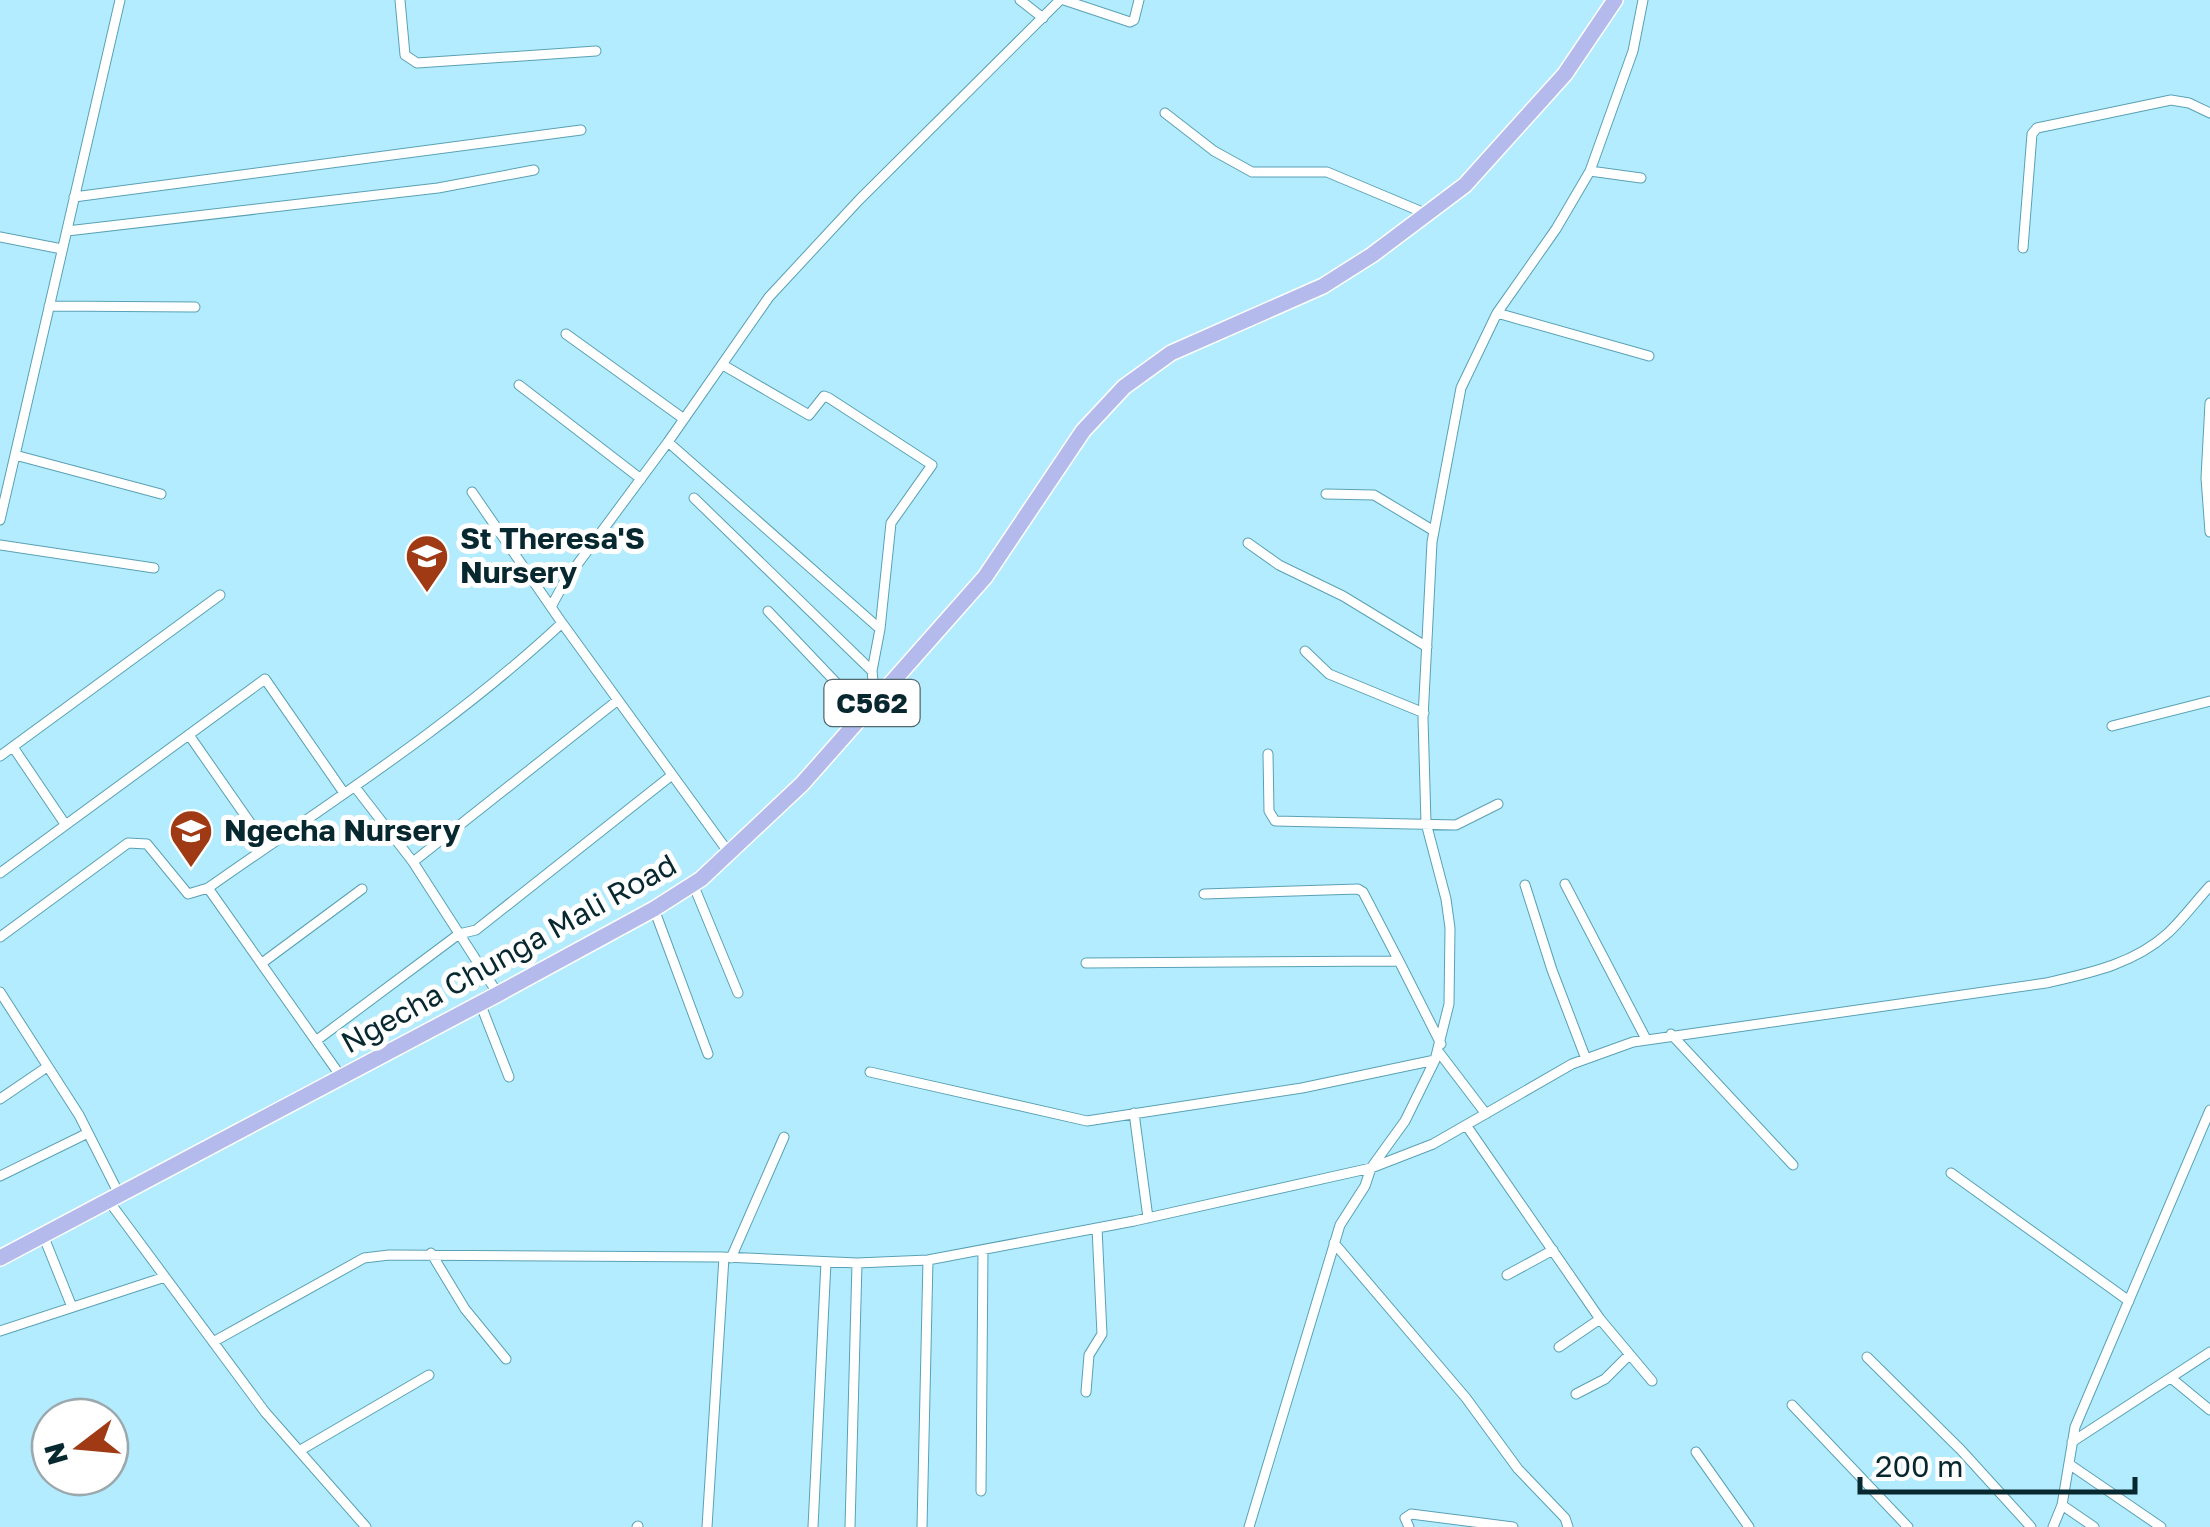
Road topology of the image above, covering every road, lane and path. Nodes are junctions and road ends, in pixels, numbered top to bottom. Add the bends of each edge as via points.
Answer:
1 (120, 0) edge
2 (400, 0) edge
3 (1020, 0) edge
4 (1062, 0) edge
5 (1140, 0) edge
6 (1615, 0) edge
7 (1644, 0) edge
8 (1043, 18) junction
9 (596, 51) dead end
10 (1165, 113) dead end
11 (2210, 113) edge
12 (581, 130) dead end
13 (534, 170) dead end
14 (1590, 170) junction
15 (1640, 178) dead end
16 (74, 197) junction
17 (1427, 214) junction
18 (66, 232) junction
19 (0, 237) edge
20 (2022, 248) dead end
21 (62, 249) junction
22 (49, 306) junction
23 (195, 307) dead end
24 (1497, 312) junction
25 (566, 334) dead end
26 (1648, 356) dead end
27 (723, 365) junction
28 (519, 385) dead end
29 (2210, 403) edge
30 (684, 419) junction
31 (668, 442) junction
32 (15, 455) junction
33 (2208, 477) edge
34 (641, 479) junction
35 (472, 492) dead end
36 (160, 494) dead end
37 (1326, 494) dead end
38 (694, 498) dead end
39 (0, 520) edge
40 (1434, 531) junction
41 (2210, 532) edge
42 (1248, 543) dead end
43 (0, 545) edge
44 (154, 568) dead end
45 (220, 595) dead end
46 (551, 607) junction
47 (768, 611) dead end
48 (562, 623) junction
49 (880, 629) junction
50 (1427, 647) junction
51 (1305, 651) dead end
52 (872, 671) junction
53 (618, 700) junction
54 (2210, 702) edge
55 (870, 706) junction
56 (1424, 714) junction
57 (2112, 726) dead end
58 (189, 735) junction
59 (13, 748) junction
60 (1268, 754) dead end
61 (0, 756) edge
62 (672, 775) junction
63 (355, 787) junction
64 (344, 793) junction
65 (1498, 804) dead end
66 (1426, 823) junction
67 (64, 824) junction
68 (267, 847) junction
69 (729, 853) junction
70 (413, 862) junction
71 (0, 873) edge
72 (693, 884) junction
73 (1565, 884) dead end
74 (1525, 885) dead end
75 (2210, 886) edge
76 (208, 888) junction
77 (362, 889) dead end
78 (1204, 894) dead end
79 (654, 909) junction
80 (459, 934) junction
81 (0, 936) edge
82 (1399, 961) junction
83 (1086, 962) dead end
84 (262, 963) junction
85 (0, 992) edge
86 (738, 993) dead end
87 (498, 994) junction
88 (480, 1004) junction
89 (1670, 1034) junction
90 (1646, 1039) junction
91 (317, 1040) junction
92 (1438, 1052) junction
93 (708, 1054) dead end
94 (1586, 1059) junction
95 (46, 1067) junction
96 (870, 1072) dead end
97 (508, 1077) dead end
98 (342, 1078) junction
99 (0, 1099) edge
100 (2210, 1110) edge
101 (1134, 1113) junction
102 (1486, 1114) junction
103 (1466, 1125) junction
104 (88, 1133) junction
105 (784, 1137) dead end
106 (1793, 1165) dead end
107 (1372, 1168) junction
108 (1952, 1173) dead end
109 (0, 1176) edge
110 (114, 1197) junction
111 (1148, 1218) junction
112 (1097, 1228) junction
113 (43, 1235) junction
114 (1334, 1243) junction
115 (983, 1250) junction
116 (1553, 1250) junction
117 (431, 1253) junction
118 (728, 1257) junction
119 (0, 1258) edge
120 (928, 1260) junction
121 (826, 1262) junction
122 (857, 1263) junction
123 (1507, 1275) dead end
124 (165, 1277) junction
125 (2129, 1301) junction
126 (72, 1307) junction
127 (1600, 1320) junction
128 (0, 1332) edge
129 (213, 1342) junction
130 (1559, 1347) dead end
131 (2210, 1352) edge
132 (1629, 1355) junction
133 (1866, 1357) dead end
134 (506, 1359) dead end
135 (428, 1375) dead end
136 (2172, 1378) junction
137 (1652, 1381) dead end
138 (1086, 1392) dead end
139 (1576, 1394) dead end
140 (1792, 1405) dead end
141 (2210, 1410) edge
142 (2072, 1442) junction
143 (299, 1451) junction
144 (1696, 1452) dead end
145 (2069, 1464) junction
146 (982, 1490) dead end
147 (2062, 1505) junction
148 (366, 1527) edge
149 (707, 1527) edge
150 (814, 1527) edge
151 (850, 1527) edge
152 (922, 1527) edge
153 (1249, 1527) edge
154 (1410, 1527) edge
155 (1513, 1527) edge
156 (1568, 1527) edge
157 (1749, 1527) edge
158 (1908, 1527) edge
159 (2031, 1527) edge
160 (2054, 1527) edge
161 (2094, 1527) edge
162 (2161, 1527) edge

1 - 16 street
2 - 9 street via 405,55 417,63
3 - 8 street
4 - 5 street via 1130,22
4 - 8 street
6 - 17 main road, Ngecha Chunga Mali Road / C562 via 1565,74 1465,185
7 - 14 street
8 - 27 street via 786,277
10 - 17 street via 1252,172 1327,172
11 - 20 street via 2172,100 2037,128
12 - 16 street
13 - 18 street via 438,188
14 - 15 street
14 - 24 street
16 - 18 street
17 - 55 main road, Ngecha Chunga Mali Road / C562 via 1323,286 1171,353 1124,387 1083,431 986,577
18 - 21 street
19 - 21 street
21 - 22 street
22 - 23 street
22 - 32 street
24 - 26 street
24 - 40 street via 1461,388
25 - 30 street
27 - 30 street
27 - 49 street via 810,415 829,398 932,466 891,523
28 - 34 street
29 - 33 street
30 - 31 street
31 - 34 street
31 - 49 street
32 - 36 street
32 - 39 street
33 - 41 street
34 - 46 street
35 - 46 street
37 - 40 street via 1374,495
38 - 52 street
40 - 50 street
42 - 50 street
43 - 44 street
45 - 59 street
46 - 48 street
47 - 55 street
48 - 53 street
48 - 63 street via 512,670
49 - 52 street
50 - 56 street
51 - 56 street via 1330,674
52 - 55 street
53 - 62 street
53 - 70 street
54 - 57 street
55 - 69 main road, Ngecha Chunga Mali Road / C562
56 - 66 street
58 - 64 street via 264,679
58 - 67 street
58 - 68 street
59 - 61 street
59 - 67 street
60 - 66 street via 1275,821
62 - 69 street
62 - 80 street via 476,930
63 - 64 street
63 - 70 street
64 - 68 street
65 - 66 street via 1456,825
66 - 92 street via 1450,928 1449,1004
67 - 71 street
68 - 76 street
69 - 72 main road, Ngecha Chunga Mali Road / C562
70 - 80 street
72 - 79 main road, Ngecha Chunga Mali Road / C562
72 - 86 street
73 - 90 street
74 - 94 street
75 - 89 street via 2168,933 2106,969
76 - 81 street via 188,894 147,844 128,843
76 - 84 street
77 - 84 street
78 - 82 street via 1358,889
79 - 87 main road, Ngecha Chunga Mali Road / C562
79 - 93 street
80 - 87 street
80 - 91 street
82 - 83 street
82 - 92 street
84 - 91 street
85 - 95 street
87 - 88 main road, Ngecha Chunga Mali Road / C562
88 - 97 street
88 - 98 main road, Ngecha Chunga Mali Road / C562
89 - 90 street
89 - 106 street
90 - 94 street
91 - 98 street
92 - 101 street via 1302,1088
92 - 102 street
92 - 107 street via 1405,1121
94 - 102 street
95 - 99 street
95 - 104 street
96 - 101 street via 1087,1121
98 - 110 main road, Ngecha Chunga Mali Road / C562
100 - 125 street
101 - 111 street
102 - 103 street
103 - 107 street
103 - 116 street
104 - 109 street
104 - 110 street
105 - 118 street
107 - 111 street
107 - 114 street
108 - 125 street
110 - 113 main road, Ngecha Chunga Mali Road / C562
110 - 124 street
111 - 112 street
112 - 115 street
112 - 138 street via 1102,1334 1089,1354
113 - 119 main road, Ngecha Chunga Mali Road / C562
113 - 126 street
114 - 153 street
114 - 156 street
115 - 120 street
115 - 146 street
116 - 123 street
116 - 127 street
117 - 118 street
117 - 129 street via 364,1258
117 - 134 street
118 - 121 street
118 - 149 street
120 - 122 street
120 - 152 street
121 - 122 street
121 - 150 street
122 - 151 street
124 - 126 street
124 - 129 street
125 - 142 street
126 - 128 street
127 - 130 street
127 - 132 street
129 - 143 street
131 - 136 street
132 - 137 street
132 - 139 street via 1605,1379
133 - 159 street
135 - 143 street
136 - 141 street
136 - 142 street
140 - 158 street
142 - 145 street
143 - 148 street
144 - 157 street
145 - 147 street
145 - 162 street
147 - 160 street
147 - 161 street
154 - 155 street via 1411,1514

